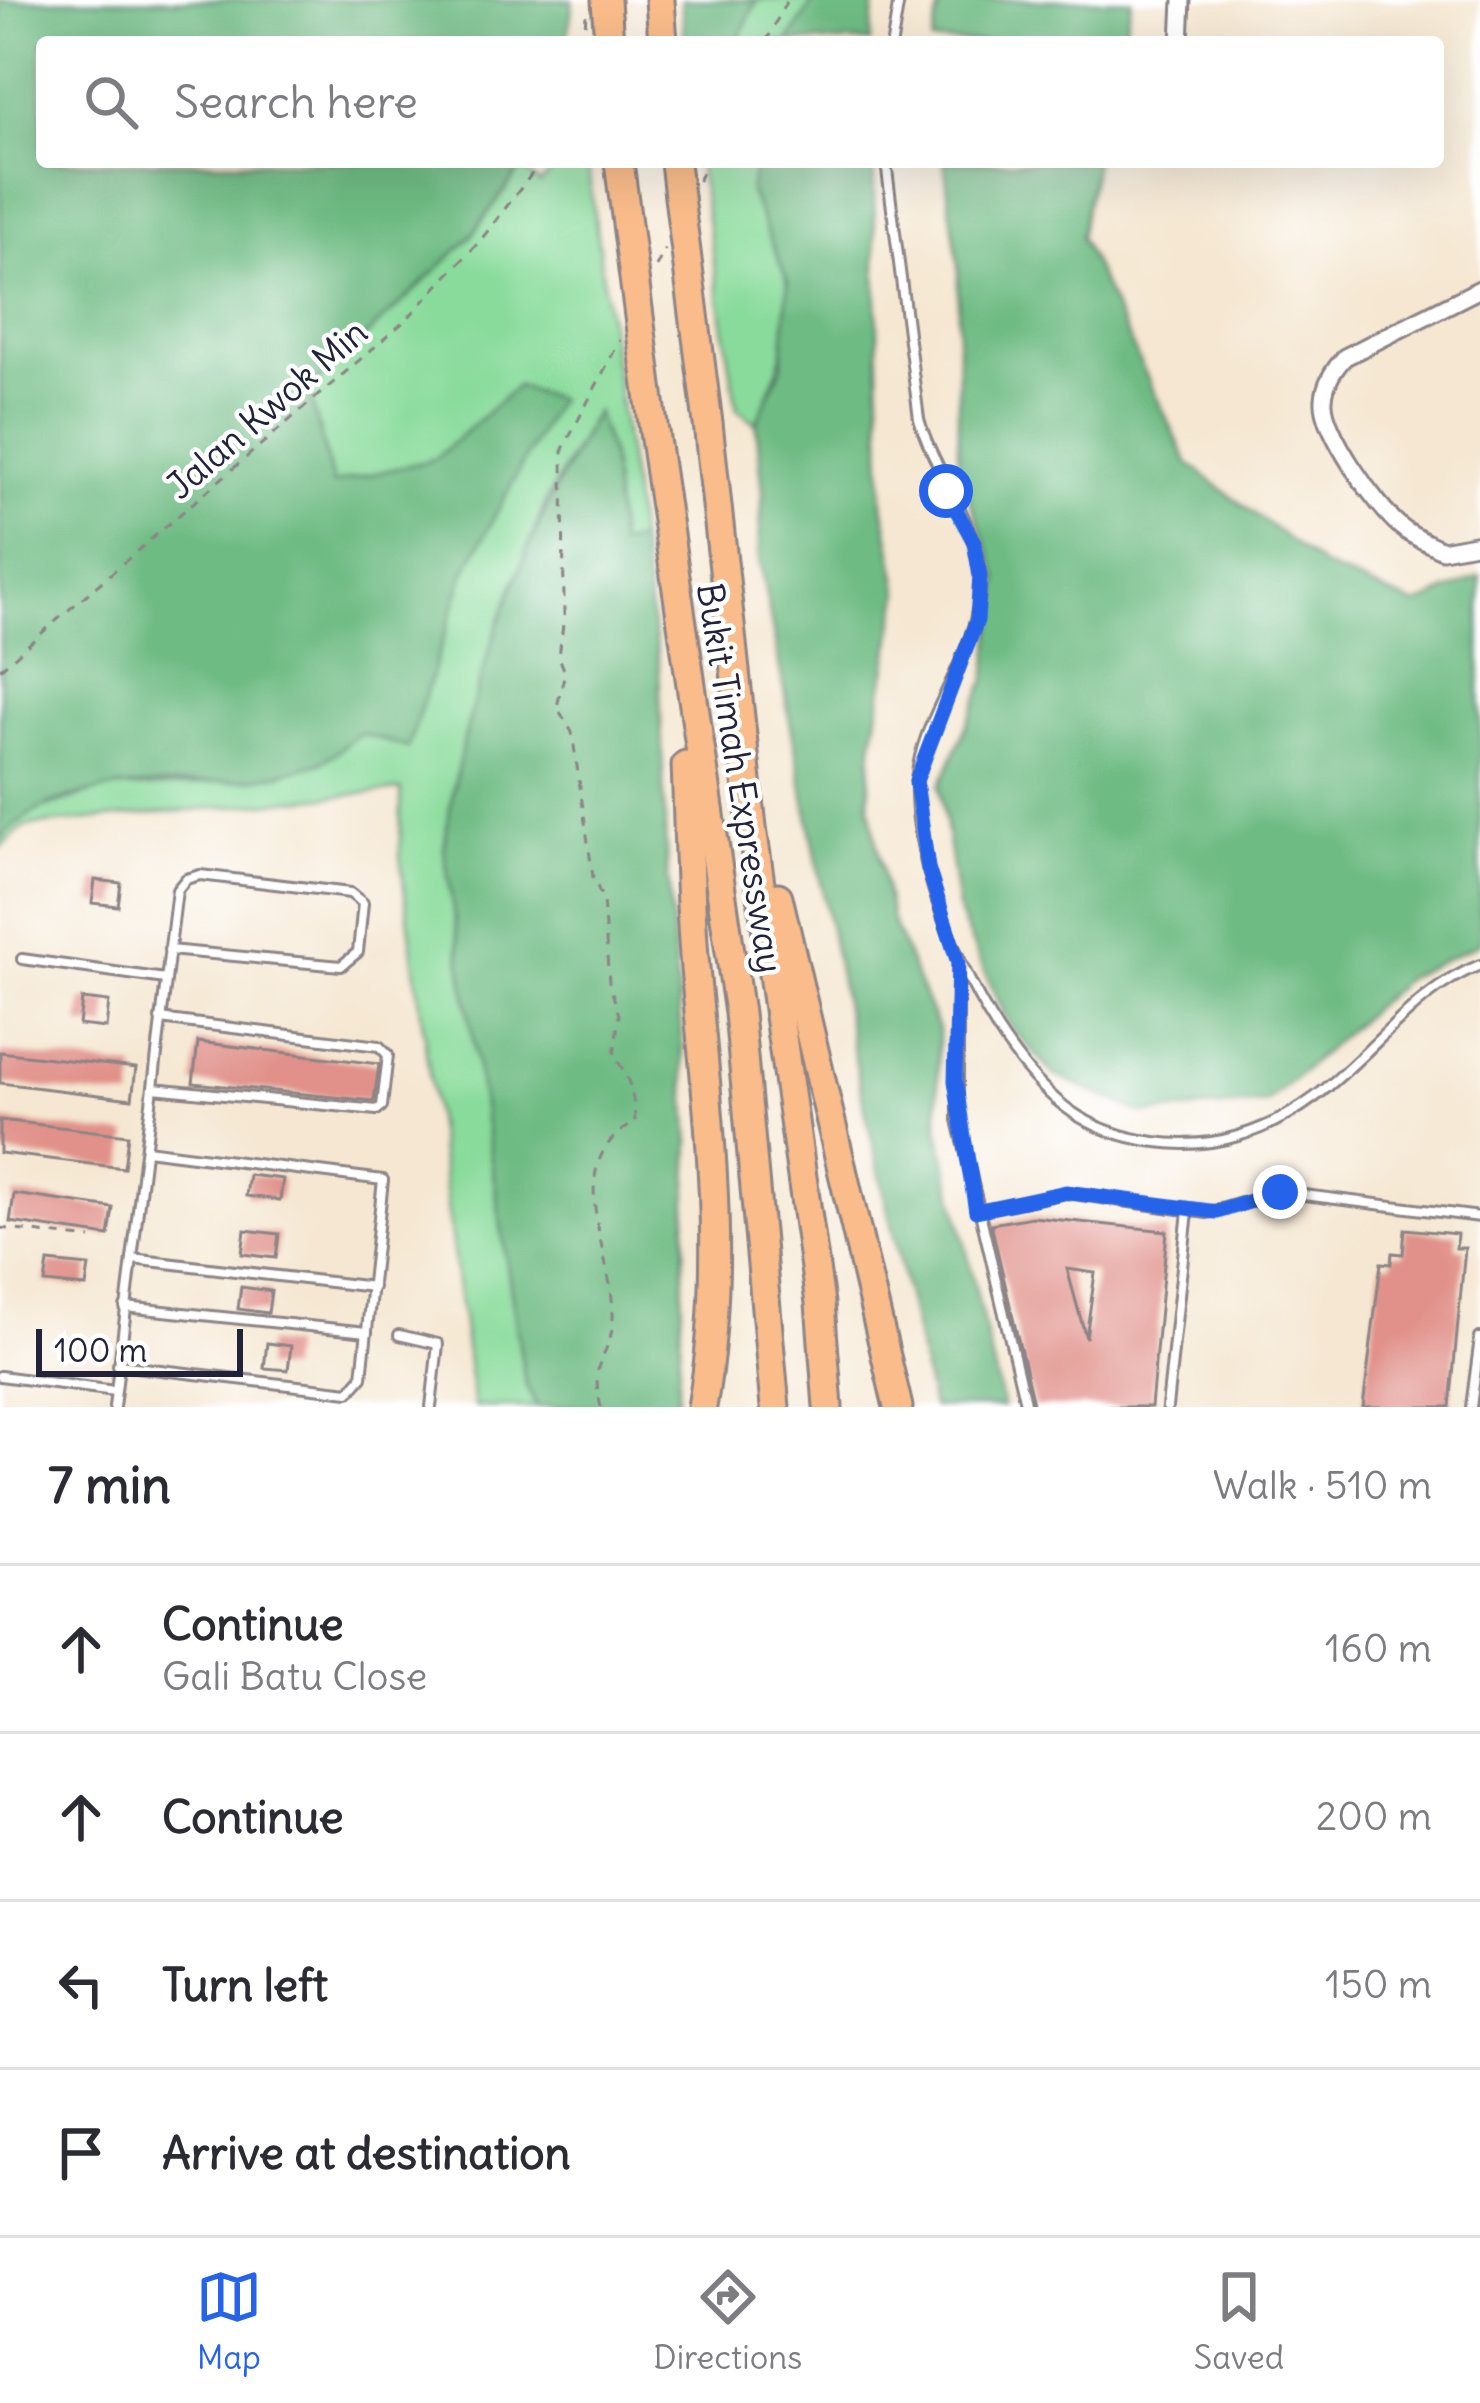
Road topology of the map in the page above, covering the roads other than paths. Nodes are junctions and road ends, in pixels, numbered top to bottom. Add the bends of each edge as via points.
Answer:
1 (606, 0) edge
2 (660, 0) edge
3 (899, 0) edge
4 (1182, 0) edge
5 (609, 36) edge
6 (663, 36) edge
7 (893, 36) edge
8 (1180, 36) edge
9 (620, 168) edge
10 (676, 168) edge
11 (887, 168) edge
12 (1480, 289) edge
13 (1480, 543) edge
14 (680, 623) junction
15 (752, 827) junction
16 (169, 950) junction
17 (22, 959) dead end
18 (958, 963) junction
19 (1480, 965) edge
20 (165, 979) junction
21 (160, 1019) junction
22 (153, 1088) junction
23 (146, 1150) junction
24 (976, 1211) junction
25 (1188, 1211) junction
26 (1480, 1217) edge
27 (132, 1259) junction
28 (373, 1287) junction
29 (125, 1307) junction
30 (367, 1332) junction
31 (399, 1335) dead end
32 (1480, 1338) edge
33 (118, 1365) junction
34 (0, 1376) edge
35 (116, 1390) junction
36 (114, 1407) edge
37 (431, 1407) edge
38 (702, 1407) edge
39 (775, 1407) edge
40 (828, 1407) edge
41 (898, 1407) edge
42 (1026, 1407) edge
43 (1167, 1407) edge
44 (1472, 1407) edge

1 - 5 highway
2 - 6 highway
3 - 7 lane
4 - 8 street
9 - 14 highway, Bukit Timah Expressway, bridge
10 - 15 highway, Bukit Timah Expressway, bridge
11 - 18 lane via 919,419 929,457 974,542 980,576 977,620 916,781 928,868
12 - 13 street via 1345,357 1323,401 1332,430 1402,529 1442,550
14 - 38 highway via 694,960 718,1225
14 - 39 highway, Bukit Timah Expressway via 739,1012
15 - 40 highway, Bukit Timah Expressway
15 - 41 highway via 767,852
16 - 16 lane via 177,890 200,875 350,893 363,903 358,952 341,966
16 - 20 lane
17 - 20 lane
18 - 19 lane via 1031,1074 1073,1113 1127,1137 1183,1144 1234,1138 1287,1119 1440,989
18 - 24 lane via 955,1081
20 - 21 lane
21 - 22 lane
21 - 22 lane via 379,1046 388,1055 385,1089 377,1110
22 - 23 lane
23 - 27 lane
23 - 28 lane via 382,1180
24 - 25 lane via 1066,1192
24 - 42 lane
25 - 26 lane via 1298,1192
25 - 43 lane
27 - 28 lane
27 - 29 lane
28 - 30 lane
29 - 30 lane
29 - 33 lane
30 - 33 lane via 362,1377 350,1392
31 - 37 lane via 438,1344
32 - 44 lane
33 - 35 lane
34 - 35 lane
35 - 36 lane

